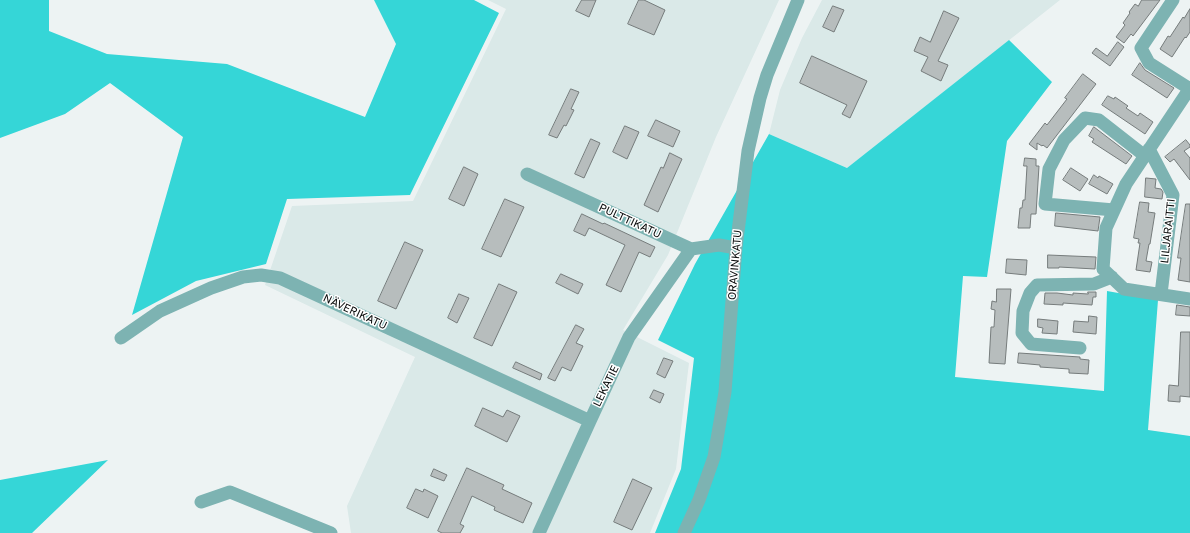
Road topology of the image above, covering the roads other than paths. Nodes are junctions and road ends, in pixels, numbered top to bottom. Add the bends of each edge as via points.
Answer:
1 (798, 0) edge
2 (1173, 0) edge
3 (1190, 89) edge
4 (1147, 153) junction
5 (527, 174) dead end
6 (1114, 210) junction
7 (736, 248) junction
8 (691, 249) junction
9 (1112, 277) junction
10 (1161, 294) junction
11 (1190, 299) edge
12 (121, 338) dead end
13 (1080, 348) dead end
14 (590, 420) junction
15 (201, 502) dead end
16 (331, 533) edge
17 (539, 533) edge
18 (684, 533) edge

1 - 7 street, ORAVINKATU via 760,98 748,151
2 - 3 street via 1141,48 1149,63
3 - 4 street
4 - 6 street via 1126,184
4 - 6 street via 1099,120 1084,118 1064,140 1049,169 1045,204
4 - 10 street, LILJARAITTI via 1173,195
5 - 8 street, PULTTIKATU
6 - 9 street via 1106,228 1103,269
7 - 8 street via 719,245
7 - 18 street, ORAVINKATU via 725,392 714,457
8 - 14 street, LEKATIE via 630,338
9 - 10 street via 1124,289
9 - 13 street via 1094,284 1036,285 1030,293 1023,311 1022,333 1031,344
10 - 11 street
12 - 14 street, NÄVERIKATU via 160,311 211,288 243,277 261,275 280,278
14 - 17 street, LEKATIE
15 - 16 street via 230,492

